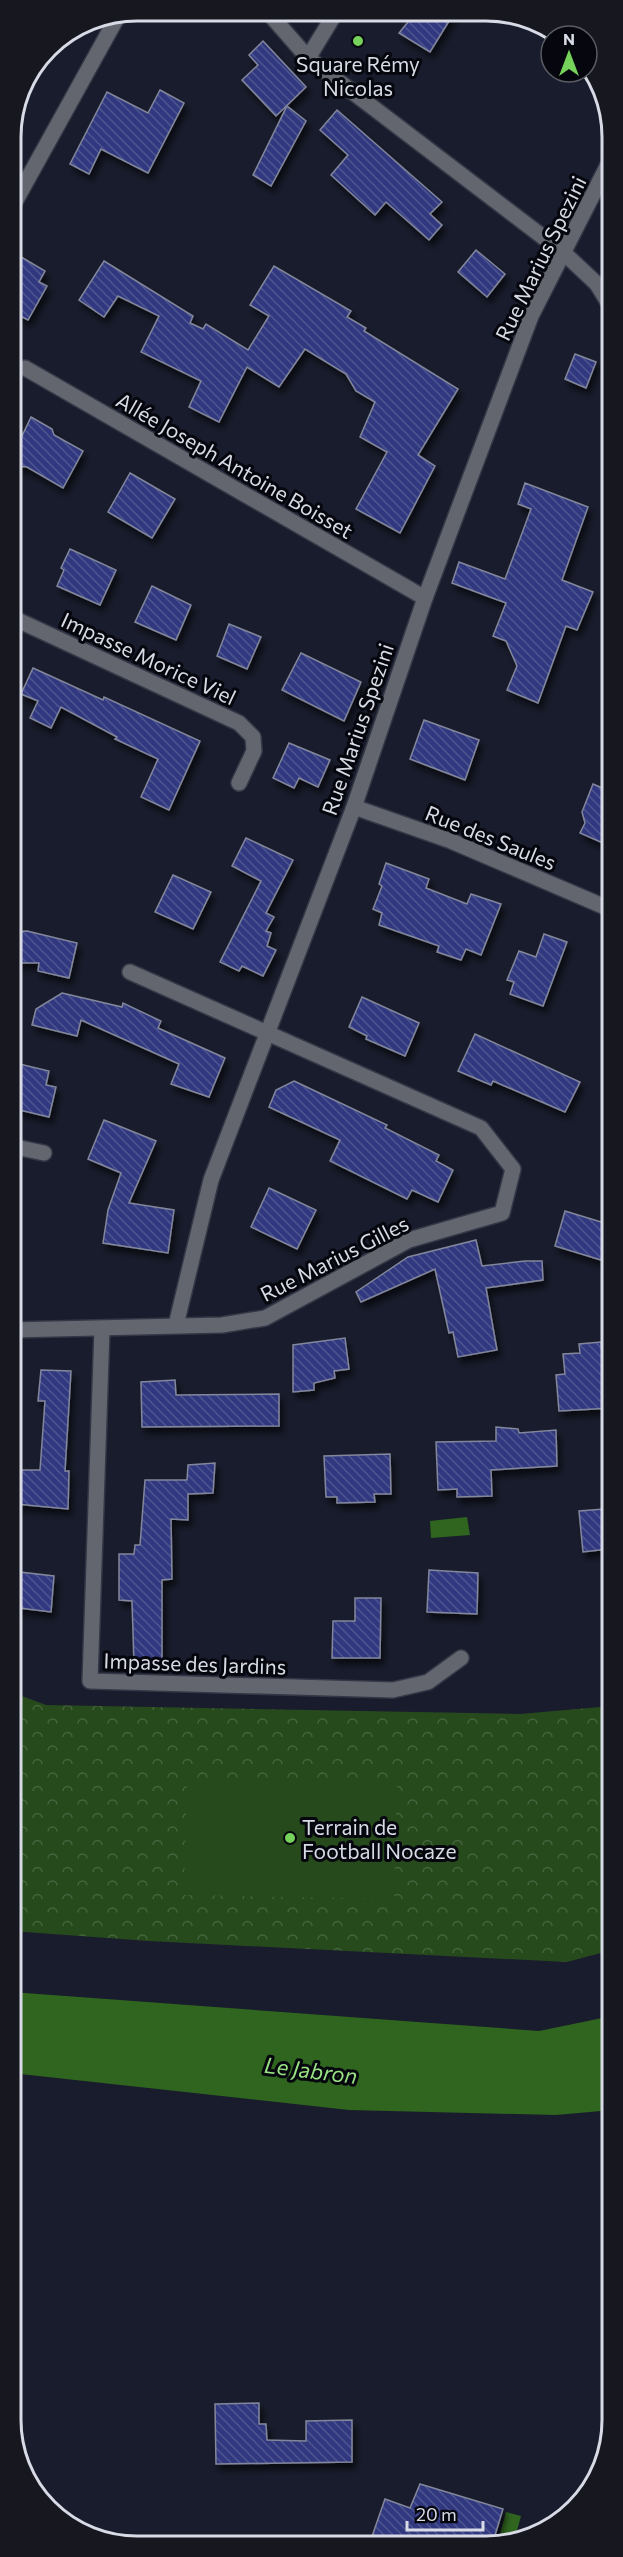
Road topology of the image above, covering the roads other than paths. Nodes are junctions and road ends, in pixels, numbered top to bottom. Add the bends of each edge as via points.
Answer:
1 (276, 21) edge
2 (331, 21) edge
3 (114, 23) edge
4 (308, 58) junction
5 (602, 177) edge
6 (21, 191) edge
7 (564, 252) junction
8 (597, 284) junction
9 (602, 286) edge
10 (602, 292) edge
11 (25, 368) dead end
12 (425, 598) junction
13 (21, 622) edge
14 (238, 783) dead end
15 (354, 807) junction
16 (602, 906) edge
17 (129, 972) dead end
18 (267, 1035) junction
19 (21, 1148) edge
20 (44, 1153) dead end
21 (176, 1325) junction
22 (102, 1329) junction
23 (21, 1330) edge
24 (461, 1658) dead end

1 - 4 street
2 - 4 street
3 - 6 street
4 - 7 street
5 - 7 street, Rue Marius Spezini
7 - 8 street
7 - 12 street, Rue Marius Spezini via 531,316
8 - 9 street
8 - 10 street
11 - 12 street, Allée Joseph Antoine Boisset
12 - 15 street, Rue Marius Spezini
13 - 14 street, Impasse Morice Viel via 239,723 254,737 254,751
15 - 16 street, Rue des Saules via 451,841
15 - 18 street, Rue Marius Spezini
17 - 18 street
18 - 21 street, Rue Marius Spezini via 211,1180
18 - 21 street, Rue Marius Gilles via 481,1128 513,1169 502,1213 410,1240 265,1318 222,1325
19 - 20 street
21 - 22 street
22 - 23 street
22 - 24 street, Impasse des Jardins via 90,1682 393,1690 428,1682

